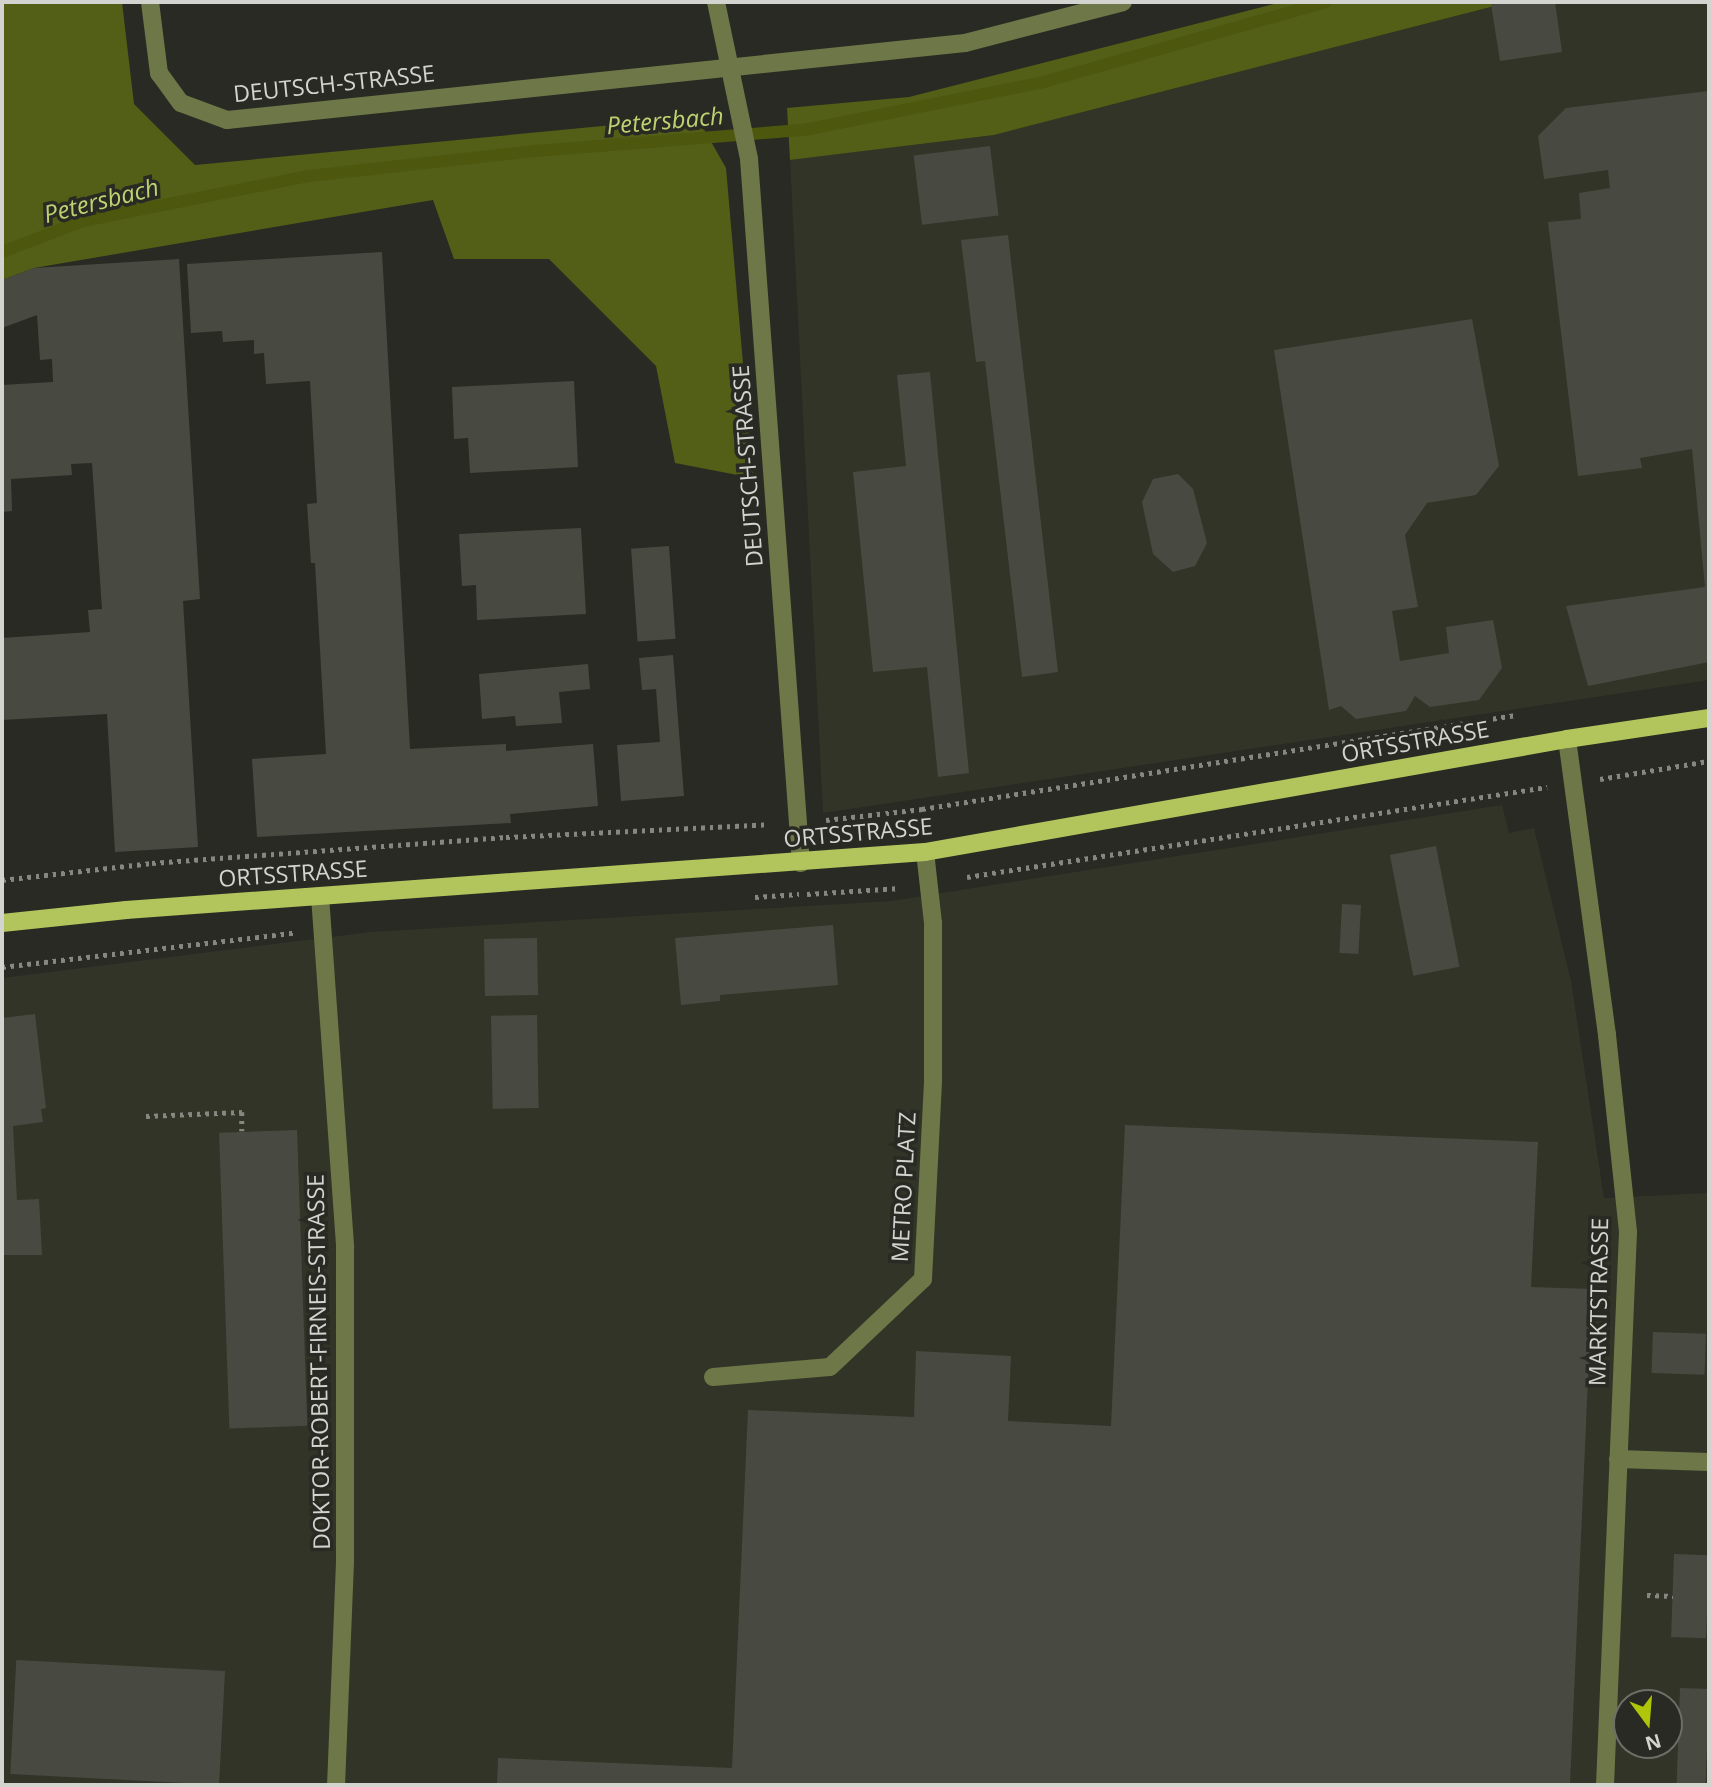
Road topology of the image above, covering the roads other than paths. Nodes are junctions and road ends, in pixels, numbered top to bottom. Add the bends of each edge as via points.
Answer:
1 (150, 2) edge
2 (716, 2) edge
3 (1123, 2) edge
4 (729, 68) junction
5 (1709, 718) edge
6 (1567, 739) junction
7 (925, 852) junction
8 (801, 863) junction
9 (320, 896) junction
10 (2, 923) edge
11 (713, 1377) dead end
12 (1618, 1459) junction
13 (1709, 1462) edge
14 (336, 1785) edge
15 (1605, 1785) edge

1 - 4 street, DEUTSCH-STRASSE via 159,73 181,103 227,120
2 - 4 street, DEUTSCH-STRASSE
3 - 4 street via 965,43
4 - 8 street, DEUTSCH-STRASSE via 749,159
5 - 6 main road, ORTSSTRASSE
6 - 7 main road, ORTSSTRASSE
6 - 12 street, MARKTSTRASSE via 1628,1232
7 - 8 main road, ORTSSTRASSE
7 - 11 street, METRO PLATZ via 933,923 933,1068 923,1279 830,1367
8 - 9 main road, ORTSSTRASSE
9 - 10 main road, ORTSSTRASSE
9 - 14 street, DOKTOR-ROBERT-FIRNEIS-STRASSE via 345,1247 345,1562
12 - 13 street
12 - 15 street, MARKTSTRASSE

